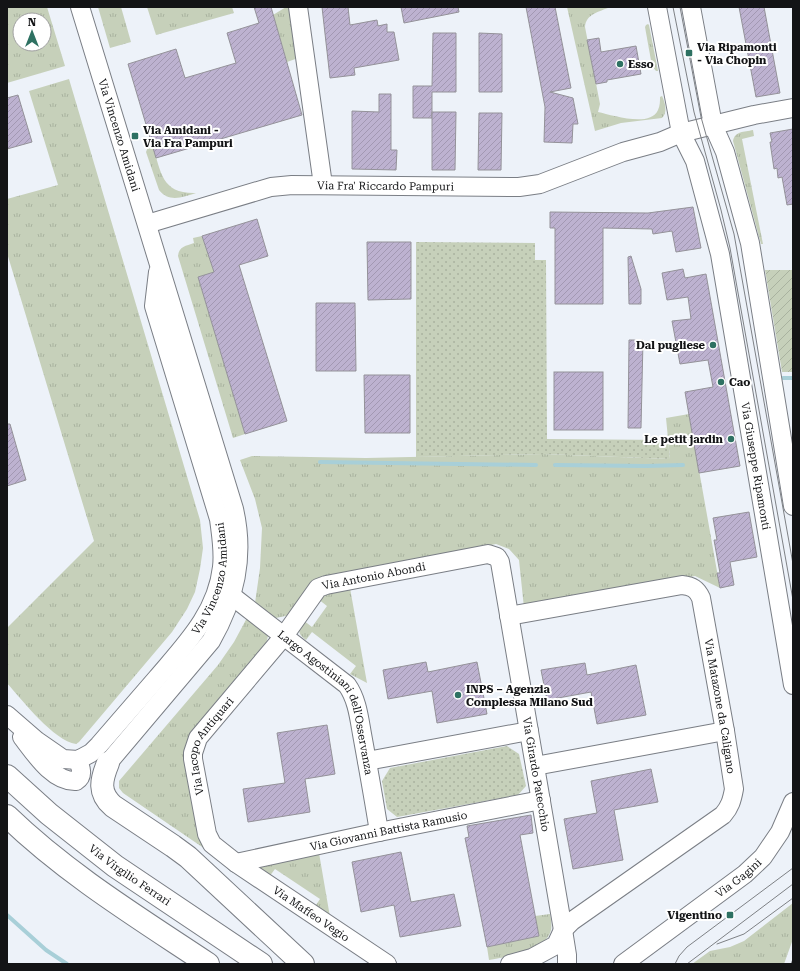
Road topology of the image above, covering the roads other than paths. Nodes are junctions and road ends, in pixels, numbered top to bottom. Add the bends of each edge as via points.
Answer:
1 (80, 7) edge
2 (298, 7) edge
3 (657, 7) edge
4 (691, 7) edge
5 (793, 108) edge
6 (713, 125) junction
7 (681, 133) junction
8 (322, 185) junction
9 (147, 224) junction
10 (158, 264) junction
11 (793, 506) edge
12 (488, 554) joint
13 (232, 596) junction
14 (509, 616) junction
15 (284, 636) junction
16 (793, 686) edge
17 (7, 717) edge
18 (530, 731) junction
19 (725, 731) junction
20 (367, 761) junction
21 (108, 763) joint
22 (535, 766) junction
23 (7, 776) edge
24 (541, 800) junction
25 (793, 802) edge
26 (7, 816) edge
27 (379, 832) junction
28 (236, 863) junction
29 (563, 930) junction
30 (568, 961) edge
31 (208, 964) edge
32 (261, 964) edge
33 (303, 964) edge
34 (387, 964) edge
35 (510, 964) edge
36 (623, 964) edge

1 - 9 street, Via Vincenzo Amidani
2 - 8 street
3 - 7 street, Via Giuseppe Ripamonti
4 - 6 street
5 - 6 street
6 - 7 street
6 - 11 street via 725,152 750,243
7 - 8 street, Via Fra' Riccardo Pampuri via 540,184 519,187
7 - 16 street, Via Giuseppe Ripamonti via 695,161 720,254
8 - 9 street, Via Fra' Riccardo Pampuri via 271,187
9 - 10 street, Via Vincenzo Amidani
10 - 13 street, Via Vincenzo Amidani via 236,516 239,557
10 - 17 street, Via Vincenzo Amidani via 154,306 219,519 222,567 218,590 194,634 99,745 78,760 63,759
12 - 14 street, Via Girardo Patecchio via 497,557 500,562
12 - 15 street, Via Antonio Abondi via 322,586 315,591
13 - 15 street, Largo Agostiniani dell'Osservanza
13 - 21 street, Via Vincenzo Amidani via 222,621 206,649
14 - 18 street, Via Girardo Patecchio
14 - 19 street, Via Matazone da Caligano via 682,585 691,586 701,598
15 - 20 street, Largo Agostiniani dell'Osservanza via 347,685 352,692
15 - 28 street, Via Iacopo Antiquari via 198,738 194,753 207,834 212,844
18 - 20 street
18 - 22 street, Via Girardo Patecchio
19 - 22 street
19 - 29 street, Via Matazone da Caligano via 734,789 730,807 723,815 572,921
20 - 27 street, Largo Agostiniani dell'Osservanza
21 - 33 main road via 102,788 108,802 188,857
22 - 24 street, Via Girardo Patecchio
23 - 32 main road, Via Virgilio Ferrari via 49,814 114,866
24 - 27 street, Via Giovanni Battista Ramusio
24 - 29 street, Via Girardo Patecchio
25 - 36 street, Via Gagini via 780,832 763,857
26 - 31 main road via 98,890
27 - 28 street, Via Giovanni Battista Ramusio
28 - 34 street, Via Maffeo Vegio
29 - 30 street, Via Girardo Patecchio
29 - 35 street via 556,945 532,958

